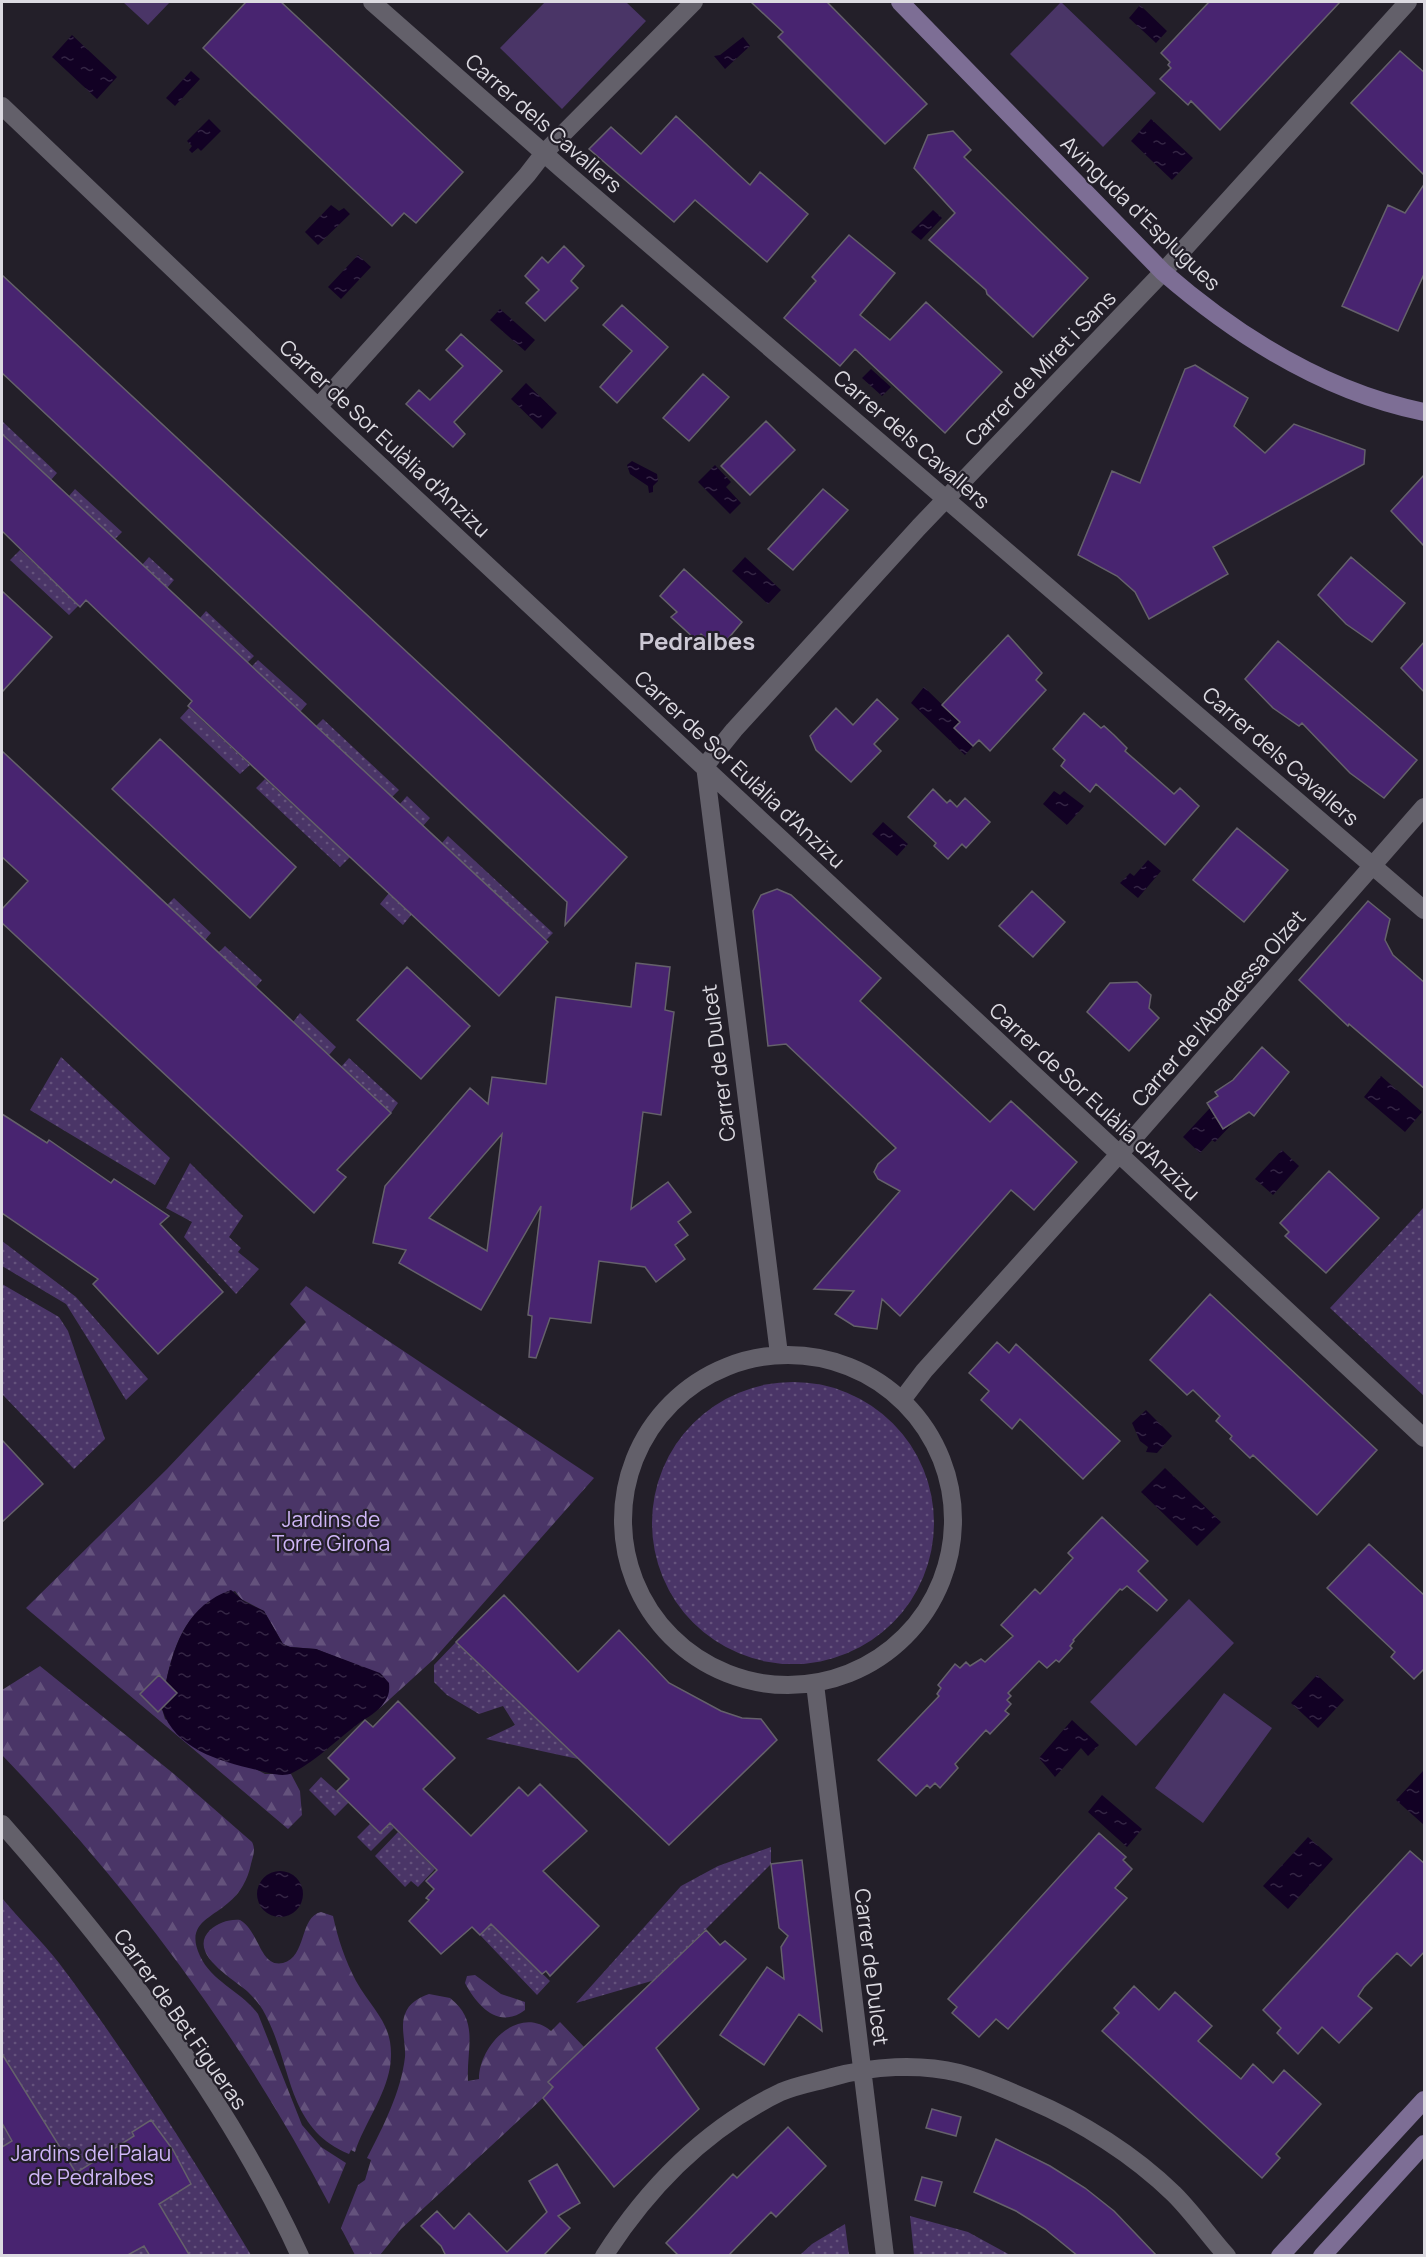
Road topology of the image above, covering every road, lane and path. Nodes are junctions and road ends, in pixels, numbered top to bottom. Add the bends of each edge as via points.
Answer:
1 (372, 2) edge
2 (694, 2) edge
3 (900, 2) edge
4 (1408, 2) edge
5 (2, 106) edge
6 (544, 153) junction
7 (1163, 272) junction
8 (318, 407) junction
9 (1425, 412) edge
10 (946, 498) junction
11 (705, 766) junction
12 (1425, 807) edge
13 (1373, 866) junction
14 (1425, 910) edge
15 (1118, 1154) junction
16 (779, 1354) junction
17 (902, 1400) junction
18 (1425, 1438) edge
19 (815, 1684) junction
20 (2, 1824) edge
21 (862, 2069) junction
22 (1425, 2100) edge
23 (1425, 2145) edge
24 (300, 2256) edge
25 (604, 2256) edge
26 (885, 2256) edge
27 (1227, 2256) edge
28 (1280, 2256) edge
29 (1322, 2256) edge

1 - 6 street, Carrer dels Cavallers
2 - 6 street
3 - 7 street, Avinguda d'Esplugues
4 - 7 street, Carrer de Miret i Sans
5 - 8 street, Carrer de Sor Eulàlia d'Anzizu
6 - 8 street
6 - 10 street, Carrer dels Cavallers
7 - 9 street, Avinguda d'Esplugues via 1233,328 1311,373 1353,391
7 - 10 street, Carrer de Miret i Sans
8 - 11 street, Carrer de Sor Eulàlia d'Anzizu
10 - 11 street, Carrer de Miret i Sans via 734,729
10 - 13 street, Carrer dels Cavallers
11 - 15 street, Carrer de Sor Eulàlia d'Anzizu
11 - 16 street, Carrer de Dulcet
12 - 13 street, Carrer de l'Abadessa Olzet
13 - 14 street, Carrer dels Cavallers
13 - 15 street, Carrer de l'Abadessa Olzet
15 - 17 street, Carrer de l'Abadessa Olzet
15 - 18 street, Carrer de Sor Eulàlia d'Anzizu
16 - 17 street via 834,1360 866,1374
16 - 19 street via 712,1372 688,1388 649,1429 630,1468 622,1512 626,1555 641,1596 666,1632 699,1660 739,1678 782,1686
17 - 19 street via 938,1449 948,1478 953,1508 946,1569 934,1598 896,1645 872,1664
19 - 21 street, Carrer de Dulcet
20 - 24 street, Carrer de Bet Figueras via 126,1972 192,2067 257,2173
21 - 25 street via 783,2091 712,2134 663,2177 632,2213
21 - 26 street, Carrer de Dulcet
21 - 27 street via 957,2072 1058,2112 1119,2149 1174,2194
22 - 28 street
23 - 29 street

